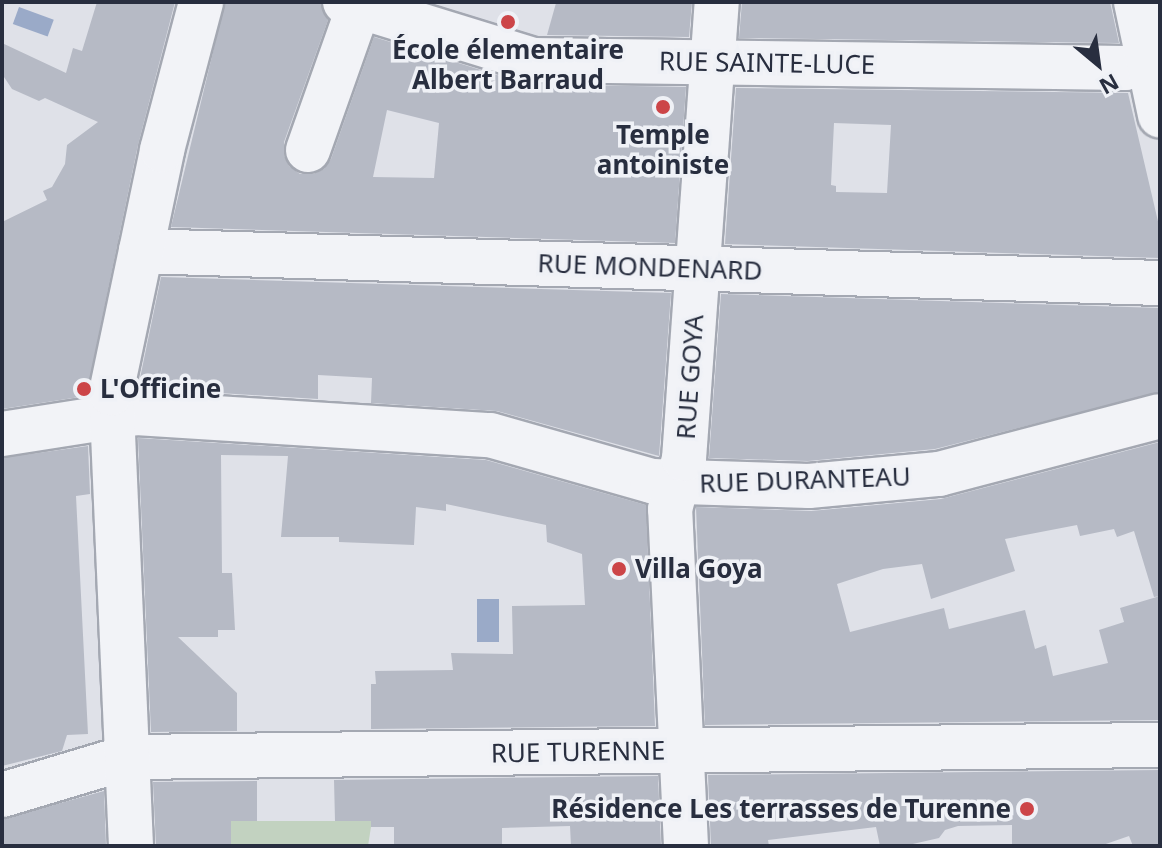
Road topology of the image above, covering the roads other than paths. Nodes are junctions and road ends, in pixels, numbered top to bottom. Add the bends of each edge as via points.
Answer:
1 (201, 2) edge
2 (717, 2) edge
3 (1136, 2) edge
4 (352, 4) edge
5 (713, 63) junction
6 (1149, 63) junction
7 (1160, 115) edge
8 (308, 150) dead end
9 (141, 251) junction
10 (697, 269) junction
11 (1160, 283) edge
12 (113, 415) junction
13 (1160, 416) edge
14 (2, 434) edge
15 (677, 483) junction
16 (1160, 745) edge
17 (682, 750) junction
18 (129, 757) junction
19 (2, 795) edge
20 (131, 846) edge
21 (686, 846) edge

1 - 9 street
2 - 5 street, RUE GOYA
3 - 6 street
4 - 5 street, RUE SAINTE-LUCE via 533,60
4 - 8 street
5 - 6 street, RUE SAINTE-LUCE via 1125,68
5 - 10 street, RUE GOYA
6 - 7 street
9 - 10 street, RUE MONDENARD
9 - 12 street via 111,393
10 - 11 street, RUE MONDENARD
10 - 15 street, RUE GOYA via 684,459
12 - 14 street, RUE DURANTEAU
12 - 15 street, RUE DURANTEAU via 490,435 652,481
12 - 18 street
13 - 15 street, RUE DURANTEAU via 921,477 809,486
15 - 17 street, RUE GOYA via 670,509
16 - 17 street, RUE TURENNE
17 - 18 street, RUE TURENNE
17 - 21 street, RUE GOYA
18 - 19 street, RUE TURENNE
18 - 20 street

